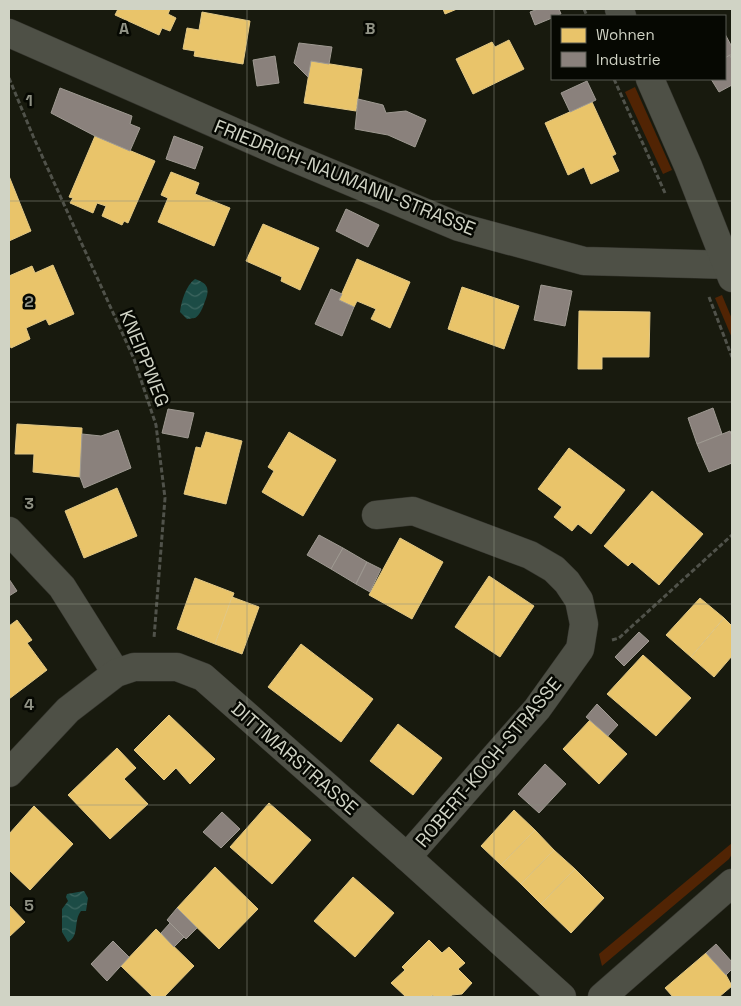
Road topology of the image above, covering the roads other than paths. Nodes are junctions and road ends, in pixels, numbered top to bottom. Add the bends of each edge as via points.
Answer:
1 (9, 33) edge
2 (650, 80) edge
3 (730, 269) edge
4 (376, 515) dead end
5 (9, 531) edge
6 (116, 673) junction
7 (9, 773) edge
8 (407, 857) junction
9 (732, 882) edge
10 (562, 997) edge
11 (602, 997) edge

1 - 3 street, FRIEDRICH-NAUMANN-STRASSE via 459,227 584,261 708,263
2 - 3 street
4 - 8 street, ROBERT-KOCH-STRASSE via 413,511 530,555 554,569 567,582 579,600 584,624 580,649 537,709
5 - 6 street via 62,587
6 - 7 street, DITTMARSTRASSE via 68,710
6 - 8 street, DITTMARSTRASSE via 134,668 177,667 203,677
8 - 10 street, DITTMARSTRASSE
9 - 11 street

